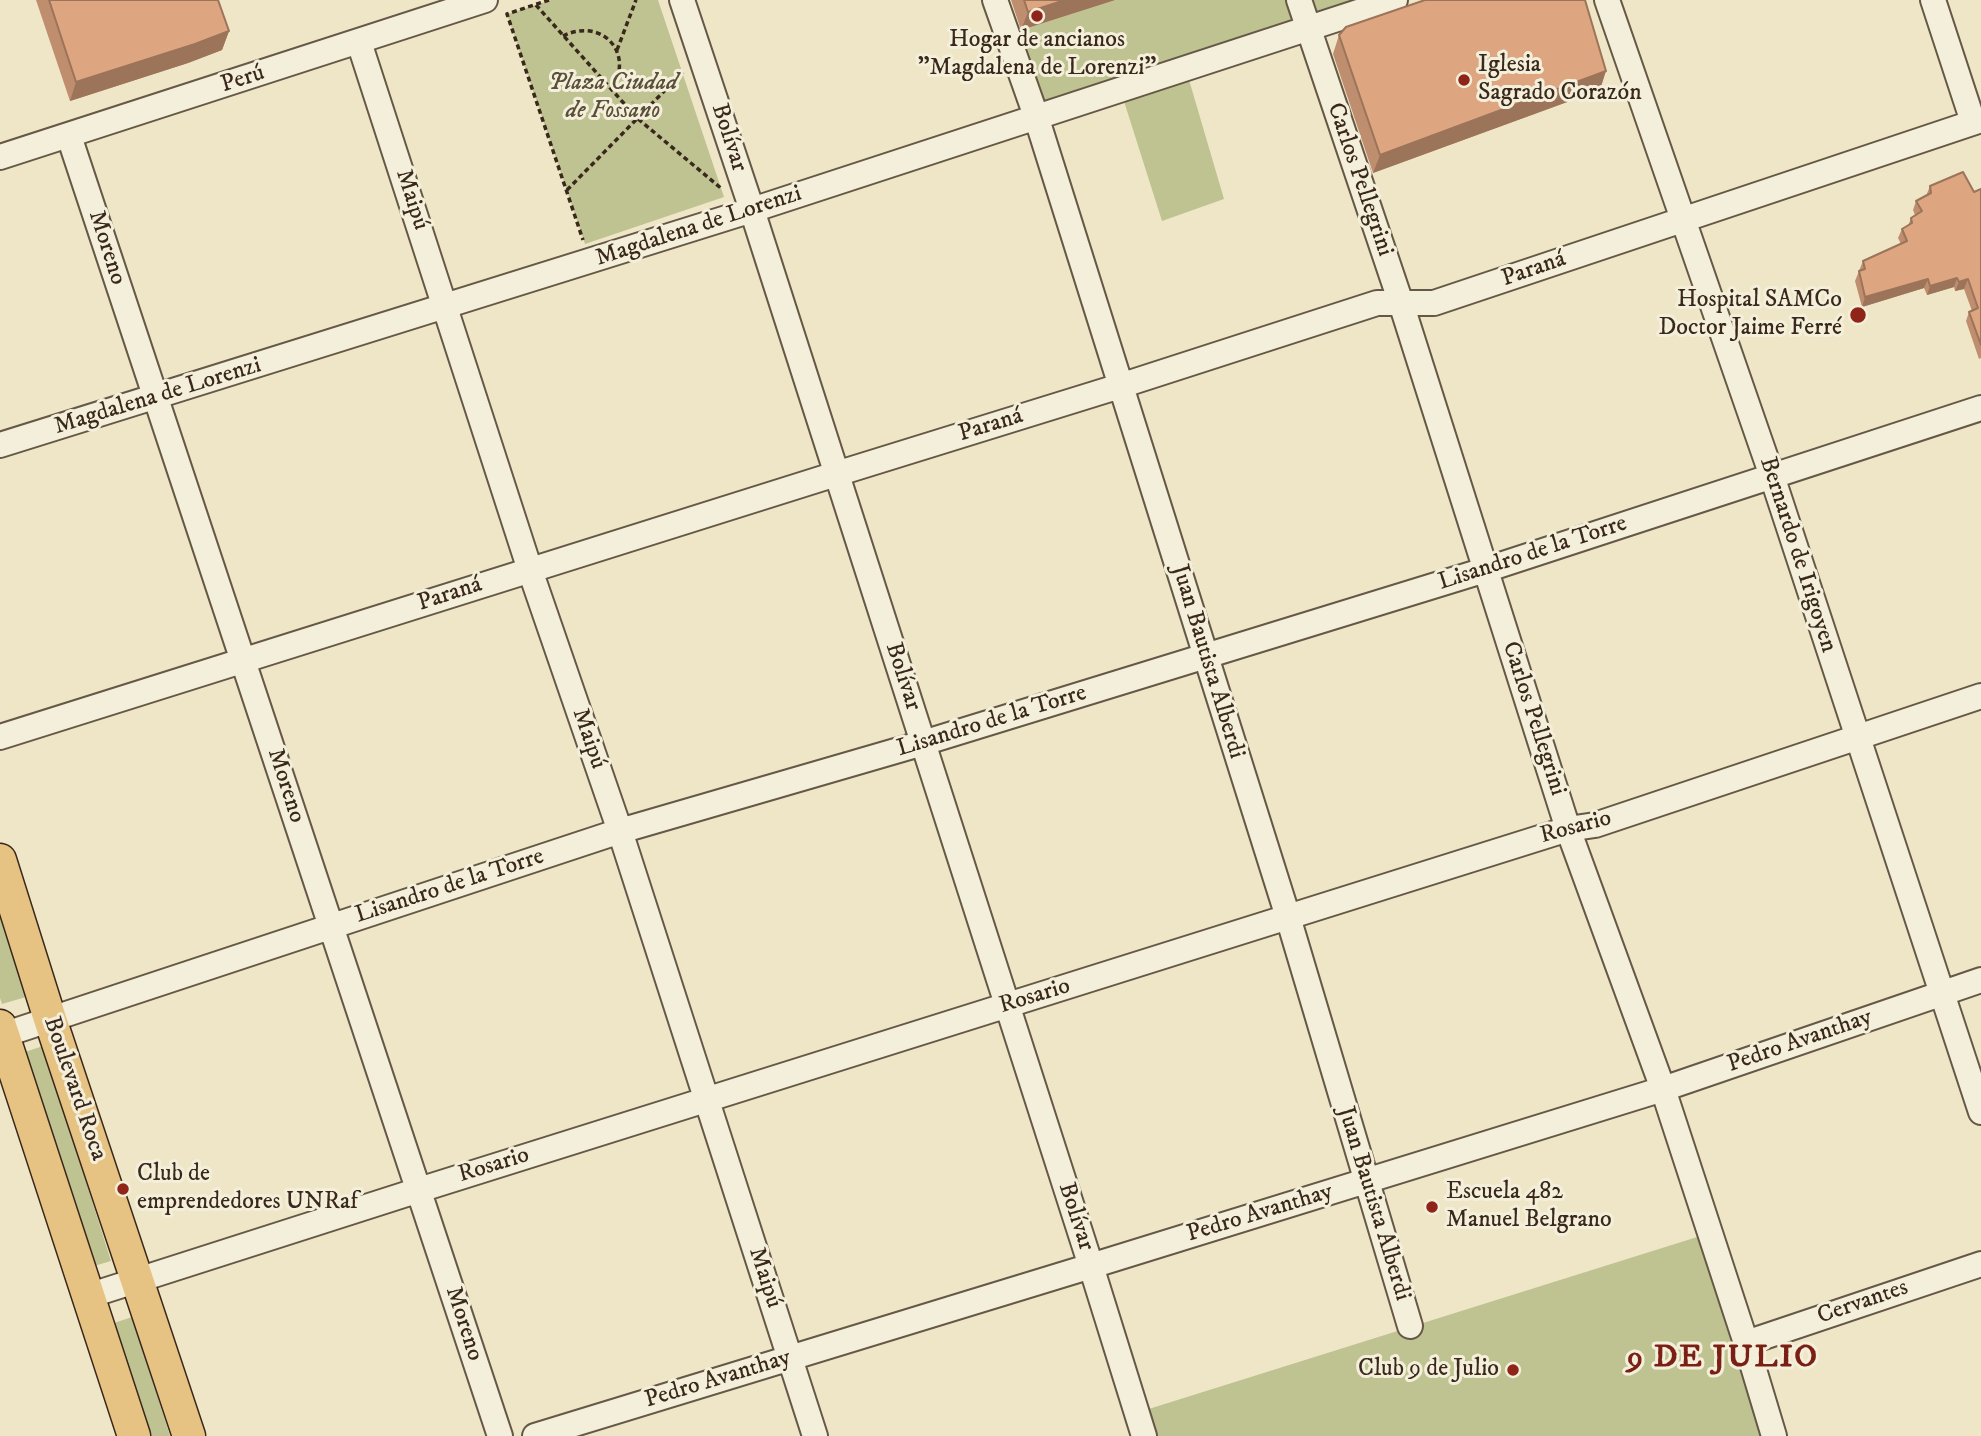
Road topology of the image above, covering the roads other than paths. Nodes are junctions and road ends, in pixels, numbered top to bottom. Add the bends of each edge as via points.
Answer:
1 (485, 0) edge
2 (682, 0) edge
3 (995, 0) edge
4 (1299, 0) edge
5 (1395, 0) edge
6 (1607, 0) edge
7 (1933, 0) edge
8 (1308, 28) junction
9 (359, 42) junction
10 (1036, 116) junction
11 (1977, 121) edge
12 (69, 136) junction
13 (0, 157) edge
14 (752, 210) junction
15 (1683, 219) junction
16 (1401, 303) junction
17 (445, 307) junction
18 (1120, 386) junction
19 (156, 398) junction
20 (1981, 408) edge
21 (0, 446) edge
22 (836, 474) junction
23 (1772, 476) junction
24 (530, 570) junction
25 (1485, 570) junction
26 (1205, 657) junction
27 (243, 661) junction
28 (1981, 696) edge
29 (0, 737) edge
30 (1857, 737) junction
31 (923, 743) junction
32 (1568, 829) junction
33 (620, 831) junction
34 (0, 860) edge
35 (1288, 917) junction
36 (331, 926) junction
37 (1981, 980) edge
38 (1942, 994) junction
39 (1008, 1006) junction
40 (50, 1019) junction
41 (1, 1032) edge
42 (1663, 1089) junction
43 (706, 1100) junction
44 (1981, 1112) edge
45 (1367, 1181) junction
46 (418, 1190) junction
47 (1981, 1264) edge
48 (1091, 1266) junction
49 (138, 1279) junction
50 (88, 1296) junction
51 (1410, 1326) dead end
52 (1746, 1343) junction
53 (790, 1357) junction
54 (134, 1436) edge
55 (189, 1436) edge
56 (500, 1436) edge
57 (535, 1436) edge
58 (815, 1436) edge
59 (1144, 1436) edge
60 (1774, 1436) edge

1 - 9 street, Perú
2 - 14 street, Bolívar
3 - 10 street, Juan Bautista Alberdi
4 - 8 street, Carlos Pellegrini
5 - 8 street, Magdalena de Lorenzi
6 - 15 street, Bernardo de Irigoyen
7 - 11 street
8 - 10 street, Magdalena de Lorenzi
8 - 16 street, Carlos Pellegrini
9 - 12 street, Perú
9 - 17 street, Maipú
10 - 14 street, Magdalena de Lorenzi
10 - 18 street, Juan Bautista Alberdi
11 - 15 street, Paraná
12 - 13 street, Perú
12 - 19 street, Moreno
14 - 17 street, Magdalena de Lorenzi
14 - 22 street, Bolívar
15 - 16 street, Paraná via 1434,303
15 - 23 street, Bernardo de Irigoyen
16 - 18 street, Paraná via 1377,303
16 - 25 street, Carlos Pellegrini
17 - 19 street, Magdalena de Lorenzi
17 - 24 street, Maipú
18 - 22 street, Paraná
18 - 26 street, Juan Bautista Alberdi
19 - 21 street, Magdalena de Lorenzi
19 - 27 street, Moreno
20 - 23 street, Lisandro de la Torre
22 - 24 street, Paraná
22 - 31 street, Bolívar
23 - 25 street, Lisandro de la Torre
23 - 30 street, Bernardo de Irigoyen
24 - 27 street, Paraná
24 - 33 street, Maipú
25 - 26 street, Lisandro de la Torre
25 - 32 street, Carlos Pellegrini
26 - 31 street, Lisandro de la Torre
26 - 35 street, Juan Bautista Alberdi
27 - 29 street, Paraná
27 - 36 street, Moreno
28 - 30 street, Rosario
30 - 32 street, Rosario via 1595,825
30 - 38 street, Bernardo de Irigoyen
31 - 33 street, Lisandro de la Torre
31 - 39 street, Bolívar
32 - 35 street, Rosario
32 - 42 street, Carlos Pellegrini
33 - 36 street, Lisandro de la Torre
33 - 43 street, Maipú
34 - 40 main road, Boulevard Roca
35 - 39 street, Rosario
35 - 45 street, Juan Bautista Alberdi
36 - 40 street, Lisandro de la Torre
36 - 46 street, Moreno
37 - 38 street, Pedro Avanthay
38 - 42 street, Pedro Avanthay
38 - 44 street, Bernardo de Irigoyen
39 - 43 street, Rosario
39 - 48 street, Bolívar
40 - 41 street, Lisandro de la Torre
40 - 49 main road, Boulevard Roca
41 - 50 main road, Boulevard Roca
42 - 45 street, Pedro Avanthay
42 - 52 street, Carlos Pellegrini
43 - 46 street, Rosario
43 - 53 street, Maipú
45 - 48 street, Pedro Avanthay
45 - 51 street, Juan Bautista Alberdi
46 - 49 street, Rosario
46 - 56 street, Moreno
47 - 52 street, Cervantes
48 - 53 street, Pedro Avanthay
48 - 59 street, Bolívar
49 - 50 street, Rosario
49 - 55 main road, Boulevard Roca
50 - 54 main road, Boulevard Roca
52 - 60 street, Carlos Pellegrini
53 - 57 street, Pedro Avanthay
53 - 58 street, Maipú

